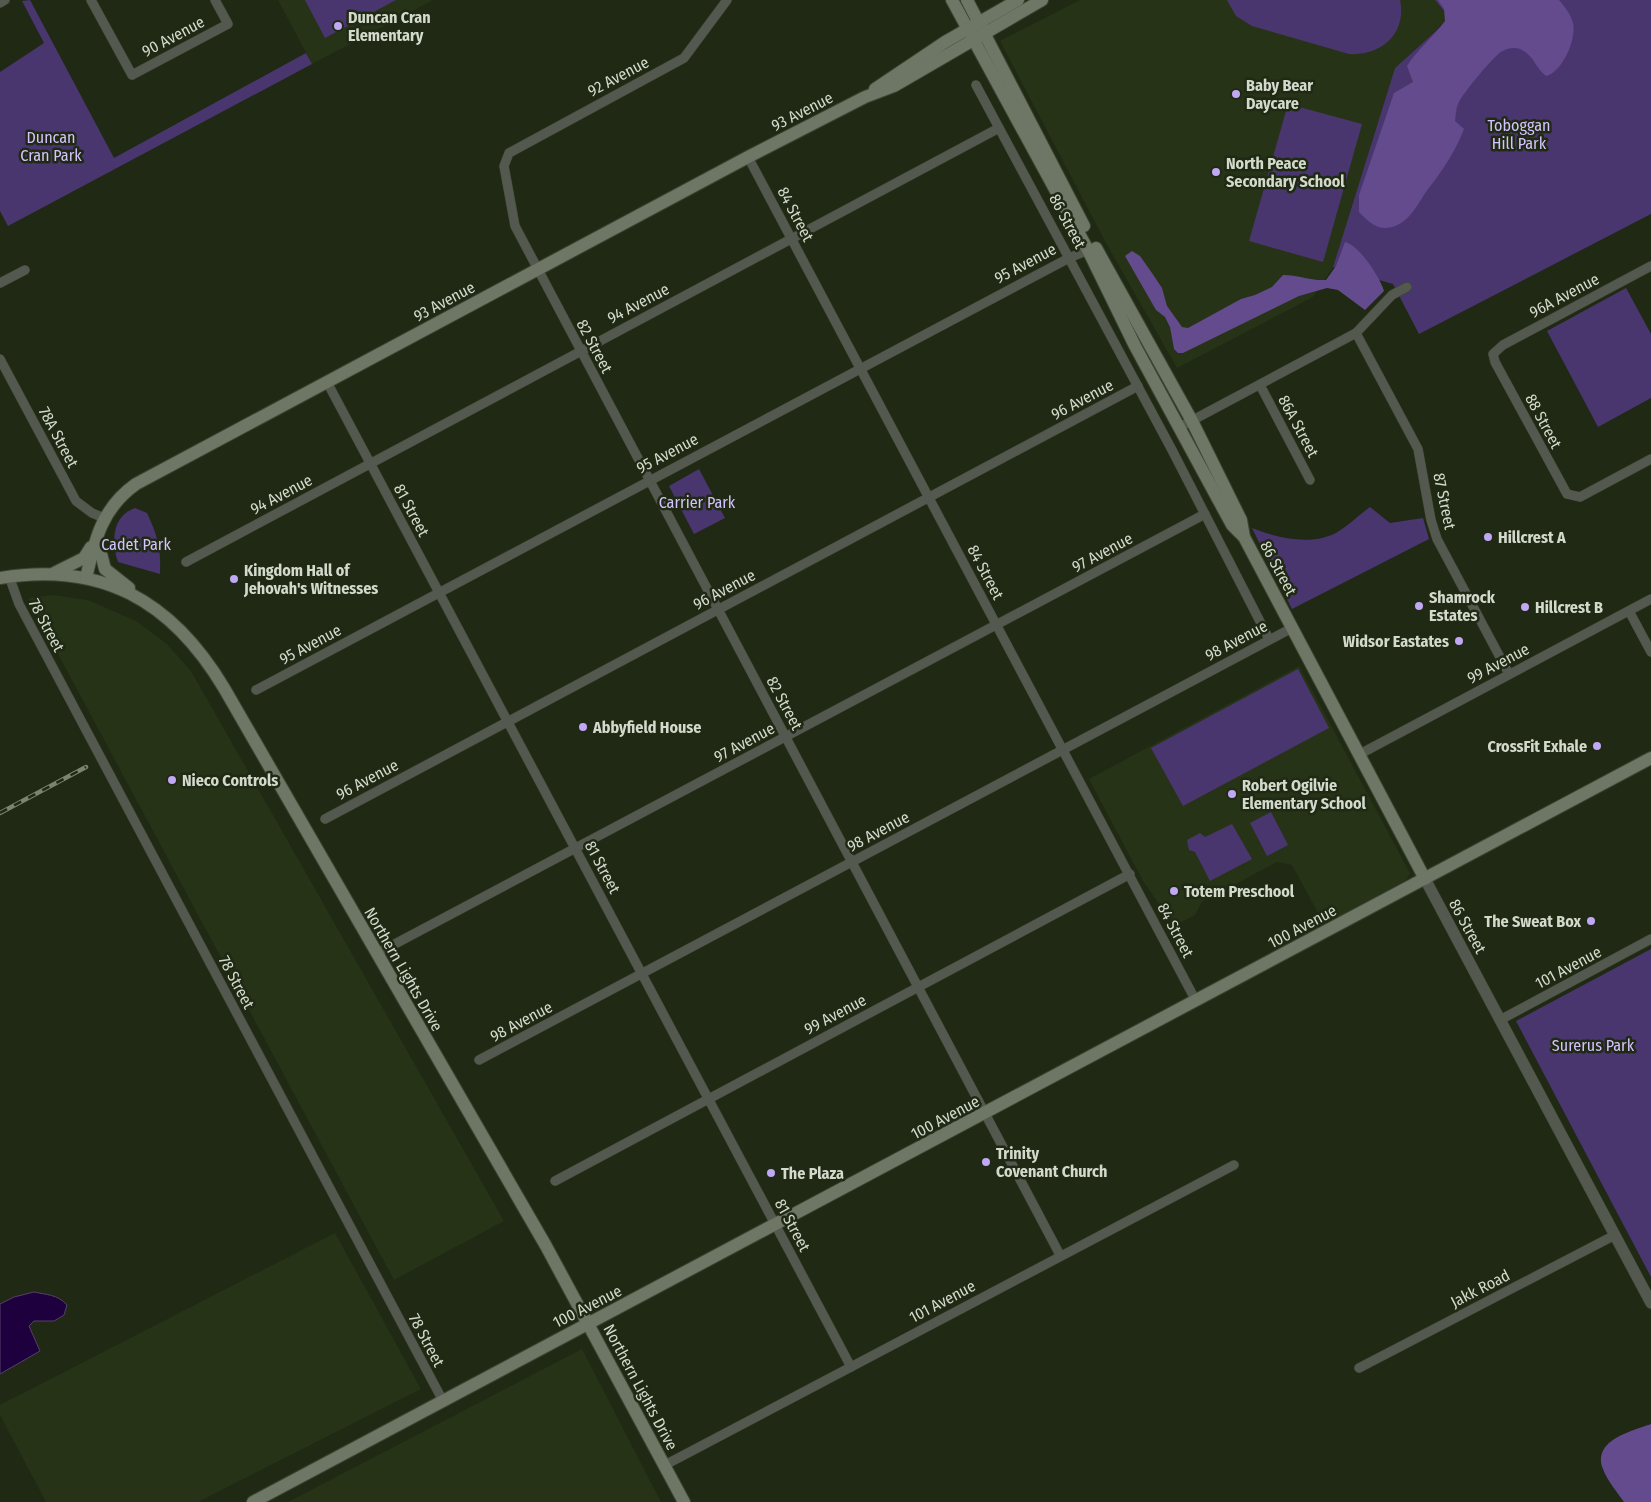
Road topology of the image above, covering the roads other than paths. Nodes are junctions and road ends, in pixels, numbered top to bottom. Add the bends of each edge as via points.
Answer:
1 (5, 0) edge
2 (91, 0) edge
3 (216, 0) edge
4 (727, 0) edge
5 (952, 0) edge
6 (967, 0) edge
7 (1018, 0) edge
8 (1042, 0) edge
9 (0, 3) edge
10 (979, 22) junction
11 (985, 34) junction
12 (970, 35) junction
13 (976, 85) dead end
14 (999, 128) junction
15 (748, 157) junction
16 (506, 159) joint
17 (791, 238) junction
18 (1092, 249) junction
19 (1068, 258) junction
20 (1651, 266) edge
21 (25, 270) dead end
22 (538, 270) junction
23 (0, 283) edge
24 (1407, 287) dead end
25 (1356, 333) junction
26 (580, 350) junction
27 (1493, 354) joint
28 (0, 359) edge
29 (860, 368) junction
30 (327, 382) junction
31 (1260, 385) junction
32 (1138, 386) junction
33 (1192, 421) junction
34 (1178, 428) junction
35 (1651, 459) edge
36 (370, 463) junction
37 (649, 480) junction
38 (1310, 480) dead end
39 (928, 498) junction
40 (1205, 514) junction
41 (104, 518) junction
42 (96, 536) junction
43 (1244, 537) junction
44 (186, 562) dead end
45 (54, 574) junction
46 (4, 577) edge
47 (86, 578) junction
48 (439, 592) junction
49 (1651, 599) edge
50 (151, 605) junction
51 (718, 609) junction
52 (1629, 611) junction
53 (997, 624) junction
54 (1292, 628) junction
55 (1269, 639) junction
56 (1651, 652) edge
57 (1509, 674) junction
58 (256, 690) dead end
59 (508, 721) junction
60 (786, 737) junction
61 (1063, 750) junction
62 (1360, 754) junction
63 (1651, 758) edge
64 (325, 819) dead end
65 (575, 848) junction
66 (852, 862) junction
67 (1130, 874) junction
68 (1424, 879) junction
69 (1651, 939) edge
70 (376, 954) junction
71 (642, 974) junction
72 (919, 987) junction
73 (1196, 1001) junction
74 (1500, 1020) junction
75 (478, 1060) dead end
76 (708, 1099) junction
77 (986, 1113) junction
78 (1234, 1165) dead end
79 (555, 1181) dead end
80 (776, 1225) junction
81 (1615, 1235) junction
82 (1060, 1255) junction
83 (1651, 1304) edge
84 (589, 1324) junction
85 (852, 1367) junction
86 (1359, 1368) dead end
87 (443, 1401) junction
88 (664, 1465) junction
89 (253, 1502) edge
90 (684, 1502) edge

1 - 9 street
2 - 3 street, 90 Avenue via 132,75 228,24
4 - 16 street, 92 Avenue via 684,58 514,149
5 - 12 main road, 86 Street
6 - 10 main road, 86 Street
7 - 10 main road, 93 Avenue
8 - 11 main road, 93 Avenue
10 - 11 main road, 86 Street
10 - 12 main road, 93 Avenue
11 - 12 main road, 93 Avenue
11 - 18 main road, 86 Street
12 - 15 main road, 93 Avenue via 930,51 866,96
12 - 18 main road, 86 Street
13 - 14 street, 86 Street
14 - 17 street, 94 Avenue
14 - 19 street, 86 Street
15 - 17 street, 84 Street
15 - 22 main road, 93 Avenue
16 - 22 street, 82 Street via 504,166 515,226
17 - 26 street, 94 Avenue
17 - 29 street, 84 Street
18 - 19 street, 95 Avenue
18 - 33 main road, 86 Street
18 - 34 main road, 86 Street
19 - 29 street, 95 Avenue
19 - 32 street, 86 Street
20 - 27 street, 96A Avenue via 1504,345
21 - 23 street
22 - 26 street, 82 Street
22 - 30 main road, 93 Avenue
24 - 25 street via 1392,295
25 - 31 street
25 - 57 street, 87 Street via 1418,449 1437,539
26 - 36 street, 94 Avenue
26 - 37 street, 82 Street
27 - 35 street, 88 Street via 1563,489 1574,497 1588,493
28 - 41 street, 78A Street via 76,501 92,514
29 - 37 street, 95 Avenue
29 - 39 street, 84 Street
30 - 36 street, 81 Street
30 - 41 main road, 93 Avenue via 142,480 118,498
31 - 33 street
31 - 38 street, 86A Street
32 - 39 street, 96 Avenue
32 - 40 street, 86 Street
33 - 34 street
33 - 43 main road, 86 Street via 1241,520
34 - 43 main road, 86 Street via 1232,525
36 - 44 street, 94 Avenue
36 - 48 street, 81 Street
37 - 48 street, 95 Avenue
37 - 51 street, 82 Street
39 - 51 street, 96 Avenue
39 - 53 street, 84 Street
40 - 53 street, 97 Avenue
40 - 55 street, 86 Street
41 - 42 main road, 93 Avenue
42 - 45 main road via 84,558
42 - 47 main road, 93 Avenue
42 - 50 main road via 106,568
43 - 54 main road, 86 Street
45 - 46 main road, Northern Lights Drive
45 - 47 main road, Northern Lights Drive
46 - 87 street, 78 Street
47 - 50 main road, Northern Lights Drive via 114,586
48 - 58 street, 95 Avenue
48 - 59 street, 81 Street
49 - 52 street, 99 Avenue
50 - 70 main road, Northern Lights Drive via 180,628 210,665
51 - 59 street, 96 Avenue
51 - 60 street, 82 Street
52 - 56 street
52 - 57 street, 99 Avenue
53 - 60 street, 97 Avenue
53 - 61 street, 84 Street
54 - 55 street, 98 Avenue
54 - 62 main road, 86 Street
55 - 61 street, 98 Avenue
57 - 62 street, 99 Avenue
59 - 64 street, 96 Avenue
59 - 65 street, 81 Street
60 - 65 street, 97 Avenue
60 - 66 street, 82 Street
61 - 66 street, 98 Avenue
61 - 67 street, 84 Street
62 - 68 main road, 86 Street
63 - 68 main road, 100 Avenue
65 - 70 street, 97 Avenue
65 - 71 street, 81 Street
66 - 71 street, 98 Avenue
66 - 72 street, 82 Street
67 - 72 street, 99 Avenue
67 - 73 street, 84 Street
68 - 73 main road, 100 Avenue
68 - 74 street, 86 Street
69 - 74 street, 101 Avenue
70 - 84 main road, Northern Lights Drive
71 - 75 street, 98 Avenue
71 - 76 street, 81 Street
72 - 76 street, 99 Avenue
72 - 77 street, 82 Street
73 - 77 main road, 100 Avenue
74 - 81 street, 86 Street
76 - 79 street, 99 Avenue
76 - 80 street, 81 Street
77 - 80 main road, 100 Avenue
77 - 82 street, 82 Street
78 - 82 street, 101 Avenue
80 - 84 main road, 100 Avenue
80 - 85 street, 81 Street
81 - 83 street, 86 Street
81 - 86 street, Jakk Road
82 - 85 street, 101 Avenue
84 - 87 main road, 100 Avenue
84 - 88 main road, Northern Lights Drive
85 - 88 street, 101 Avenue
87 - 89 main road, 100 Avenue
88 - 90 main road, Northern Lights Drive

